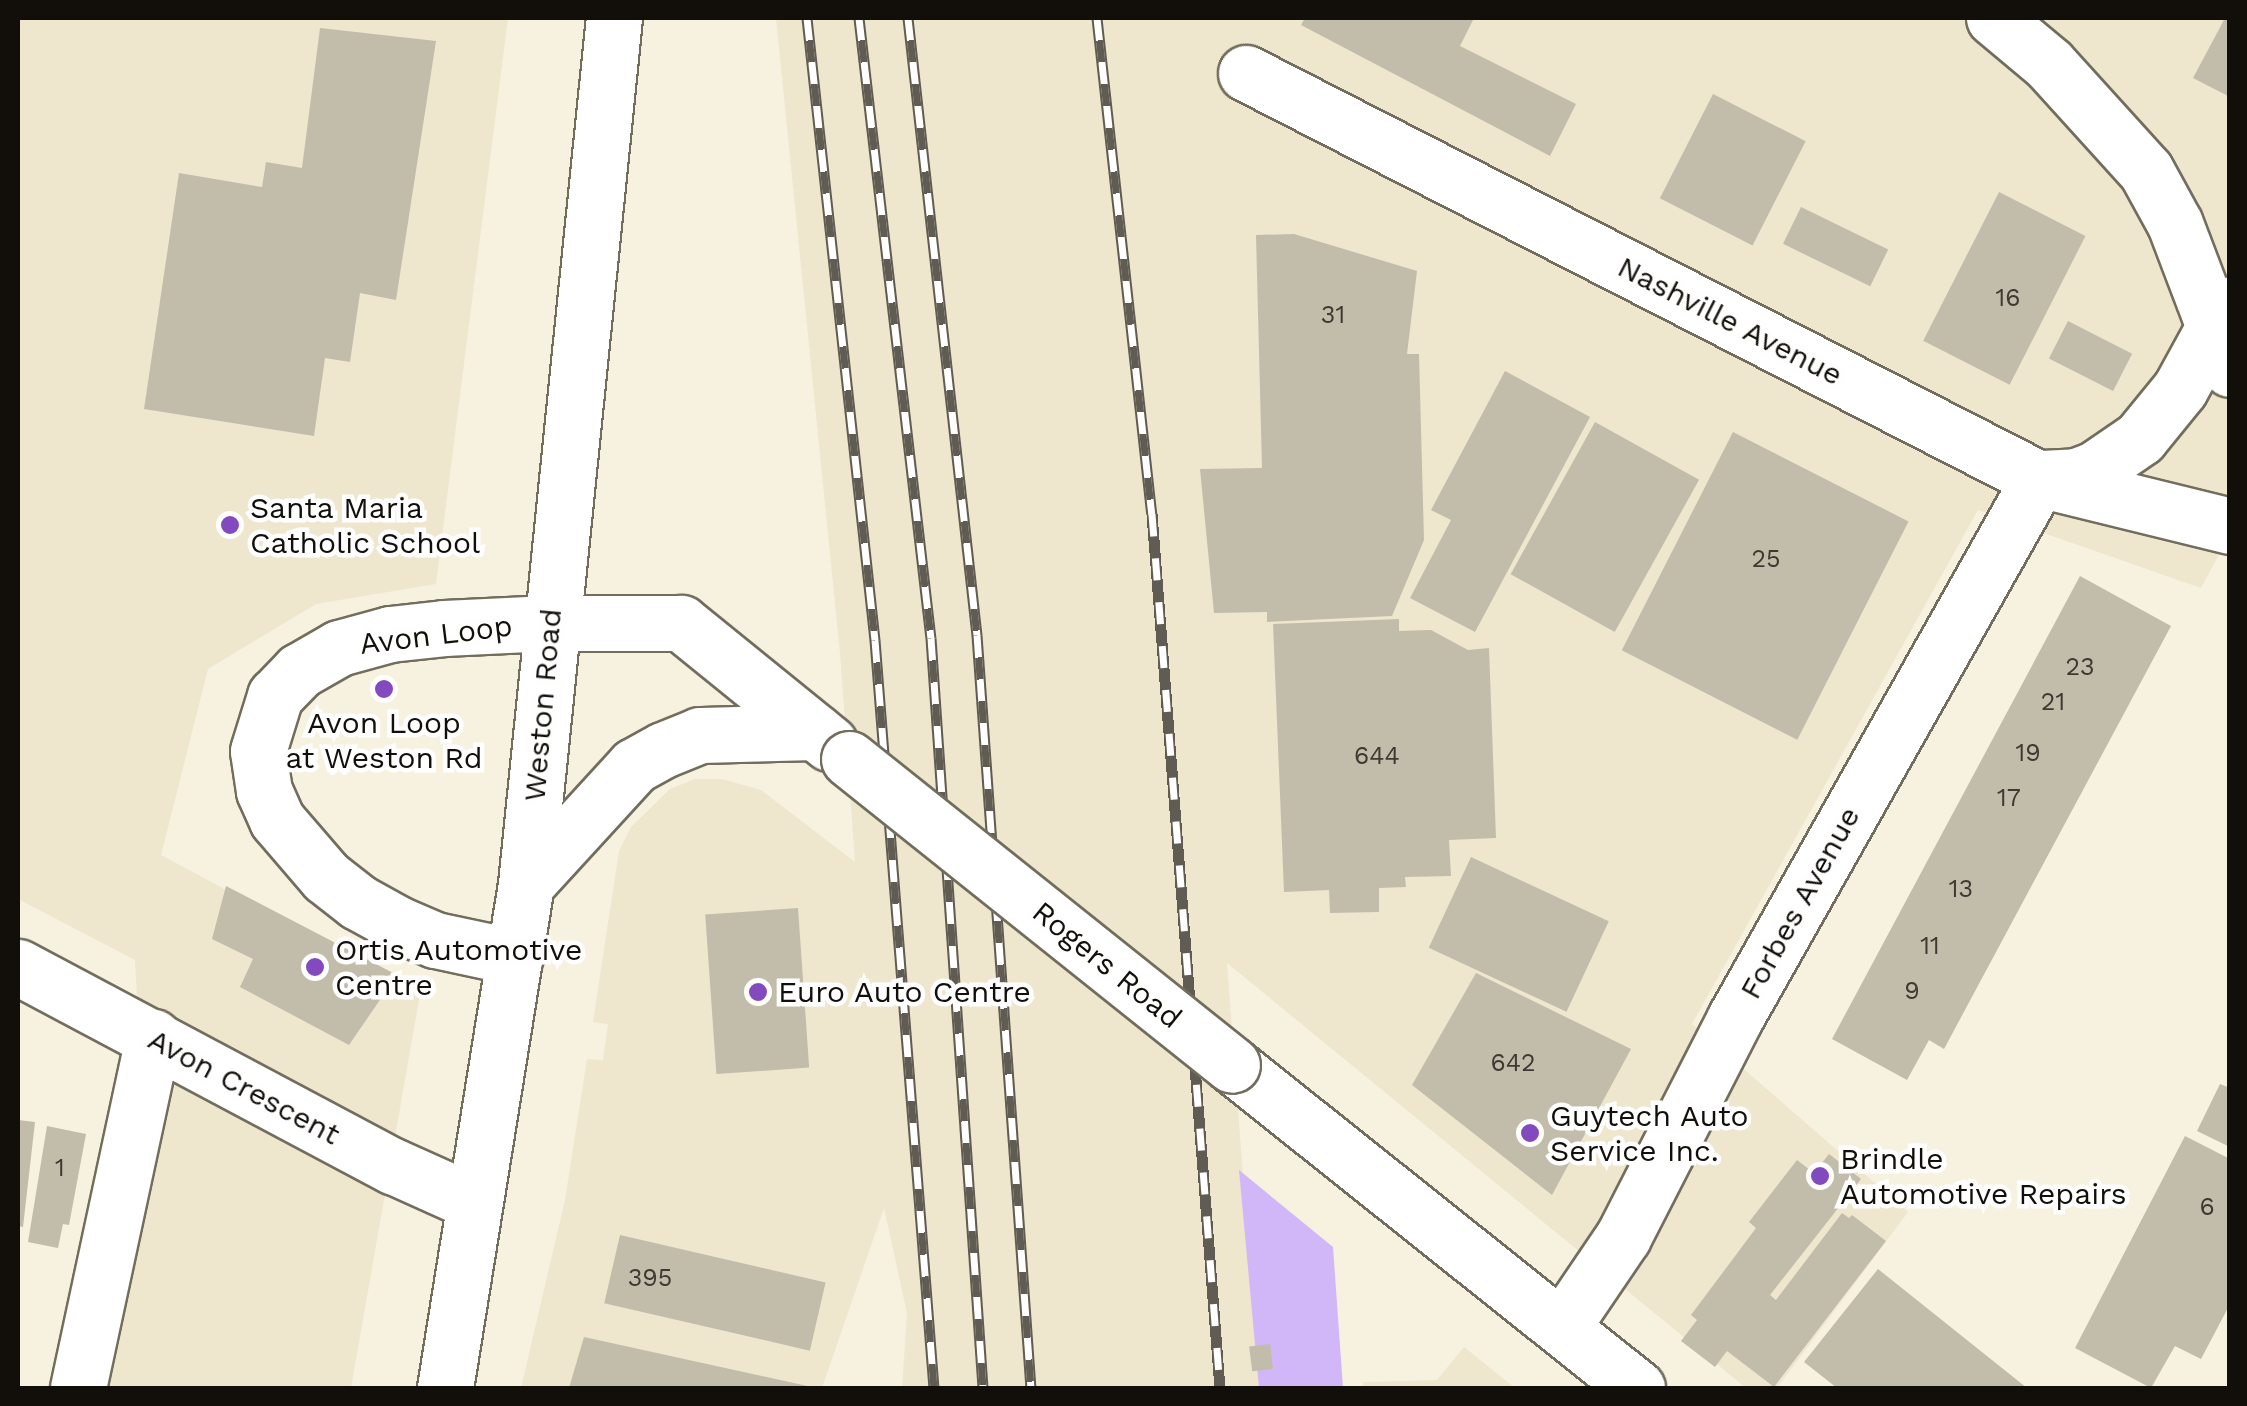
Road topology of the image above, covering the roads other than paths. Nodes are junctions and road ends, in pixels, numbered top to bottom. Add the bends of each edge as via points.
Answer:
1 (614, 18) edge
2 (1994, 18) edge
3 (1246, 73) dead end
4 (2224, 331) edge
5 (2039, 479) junction
6 (2230, 526) edge
7 (549, 623) junction
8 (832, 745) junction
9 (526, 884) junction
10 (515, 956) junction
11 (18, 967) edge
12 (153, 1037) junction
13 (473, 1202) junction
14 (1562, 1327) junction
15 (78, 1388) edge
16 (445, 1388) edge
17 (1637, 1388) edge

1 - 7 street, Weston Road
2 - 4 street via 2048,64 2146,172
3 - 5 street, Nashville Avenue
4 - 5 street via 2140,438 2095,469
5 - 6 street, Nashville Avenue
5 - 14 street, Forbes Avenue via 1736,1018 1623,1237
7 - 8 street, Rogers Road via 681,623
7 - 9 street, Weston Road
7 - 10 street, Avon Loop via 390,634 339,648 298,671 274,696 258,752 264,791 295,846 358,902 434,940
8 - 9 street via 700,735 663,750 634,766
8 - 14 street, Rogers Road, bridge
9 - 10 street, Weston Road
10 - 13 street, Weston Road
11 - 12 street, Avon Crescent
12 - 13 street, Avon Crescent
12 - 15 street
13 - 16 street, Weston Road
14 - 17 street, Rogers Road

